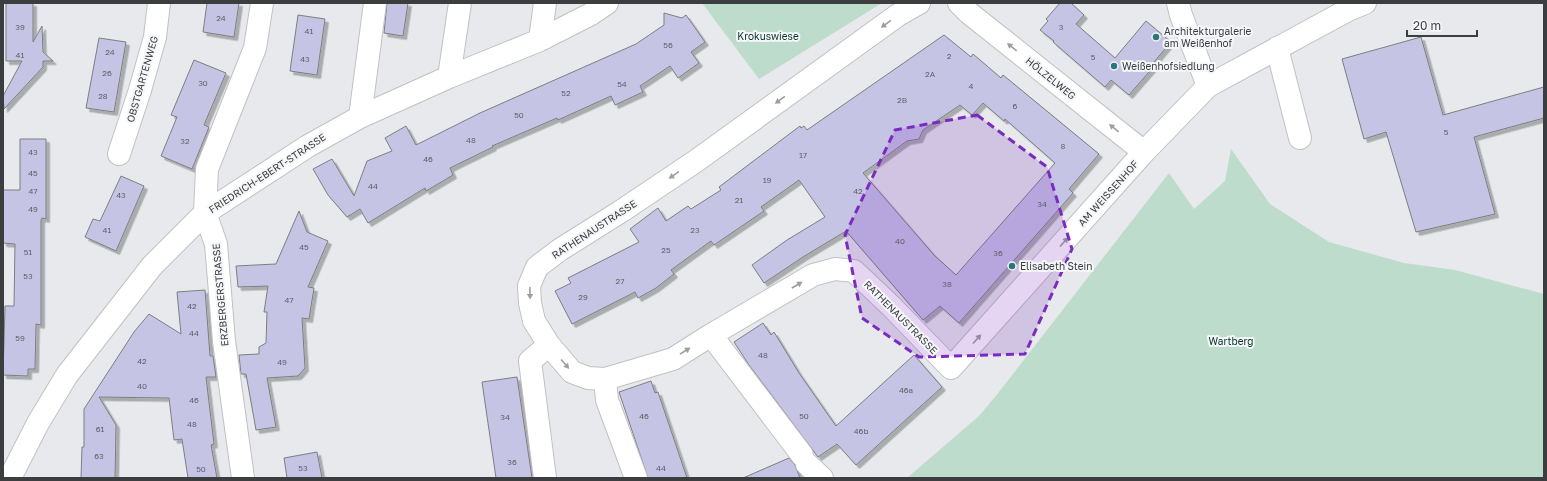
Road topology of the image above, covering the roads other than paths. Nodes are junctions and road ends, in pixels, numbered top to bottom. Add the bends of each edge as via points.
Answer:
1 (159, 3) edge
2 (262, 3) edge
3 (375, 3) edge
4 (460, 3) edge
5 (545, 3) edge
6 (607, 3) edge
7 (918, 3) edge
8 (959, 3) edge
9 (1178, 3) edge
10 (1365, 3) edge
11 (540, 40) junction
12 (1277, 48) junction
13 (449, 77) junction
14 (1208, 86) junction
15 (360, 117) junction
16 (1300, 138) dead end
17 (1144, 152) junction
18 (119, 154) dead end
19 (205, 213) junction
20 (711, 335) junction
21 (549, 345) junction
22 (951, 368) joint
23 (605, 379) junction
24 (810, 466) edge
25 (10, 475) edge
26 (243, 478) edge
27 (545, 478) edge
28 (636, 478) edge

1 - 18 street, OBSTGARTENWEG via 155,37
2 - 19 street, ERZBERGERSTRASSE via 255,48 207,169
3 - 15 street
4 - 13 street
5 - 11 street
6 - 11 street, FRIEDRICH-EBERT-STRASSE
7 -> 21 street, RATHENAUSTRASSE via 696,161 560,249 537,267 530,286 530,303 534,321
17 -> 8 street, HÖLZELWEG
9 - 14 street
10 - 12 street, AM WEISSENHOF
11 - 13 street, FRIEDRICH-EBERT-STRASSE
12 - 14 street, AM WEISSENHOF
12 - 16 street
13 - 15 street, FRIEDRICH-EBERT-STRASSE
14 - 17 street, AM WEISSENHOF
15 - 19 street, FRIEDRICH-EBERT-STRASSE via 308,146
22 -> 17 street, AM WEISSENHOF
19 - 25 street, FRIEDRICH-EBERT-STRASSE via 152,266 71,370
19 - 26 street, ERZBERGERSTRASSE via 216,244 224,341
20 -> 22 street, RATHENAUSTRASSE via 813,275 835,269 854,271
23 -> 20 street, RATHENAUSTRASSE via 673,359
20 - 24 street
21 -> 23 street, RATHENAUSTRASSE via 572,372 588,378
21 - 27 street via 530,360
23 - 28 street via 607,400

